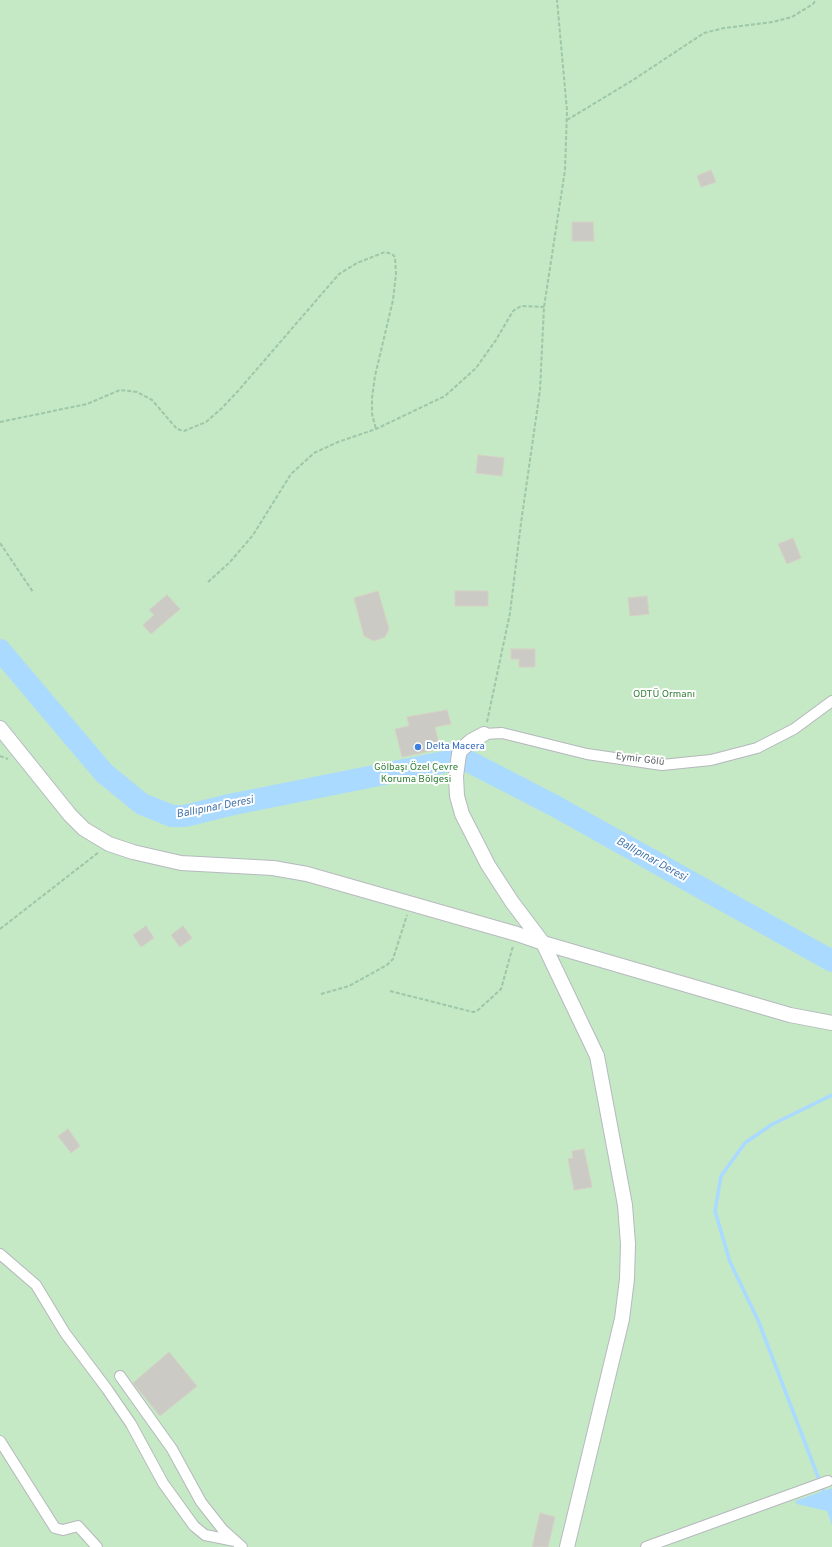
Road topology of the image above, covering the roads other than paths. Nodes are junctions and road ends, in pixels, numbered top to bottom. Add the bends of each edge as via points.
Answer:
1 (832, 701) edge
2 (0, 728) edge
3 (484, 734) joint
4 (543, 943) junction
5 (832, 1023) edge
6 (0, 1254) edge
7 (120, 1376) dead end
8 (0, 1441) edge
9 (828, 1481) dead end
10 (238, 1544) edge
11 (97, 1547) edge
12 (567, 1547) edge
13 (646, 1547) edge

1 - 3 street, Eymir Gölü via 794,728 757,748 711,760 662,765 587,754 502,733
2 - 4 street via 70,815 84,829 109,844 162,860 273,868 307,874
3 - 4 street via 459,754 456,776 457,796 462,814 488,865
4 - 5 street via 790,1015
4 - 12 street via 597,1056 625,1205 628,1244 628,1279 622,1319
6 - 10 street via 36,1285 65,1333 131,1424 163,1483 194,1526 205,1535
7 - 10 street via 172,1449 201,1502
8 - 11 street via 54,1528 63,1530 78,1526
9 - 13 street

